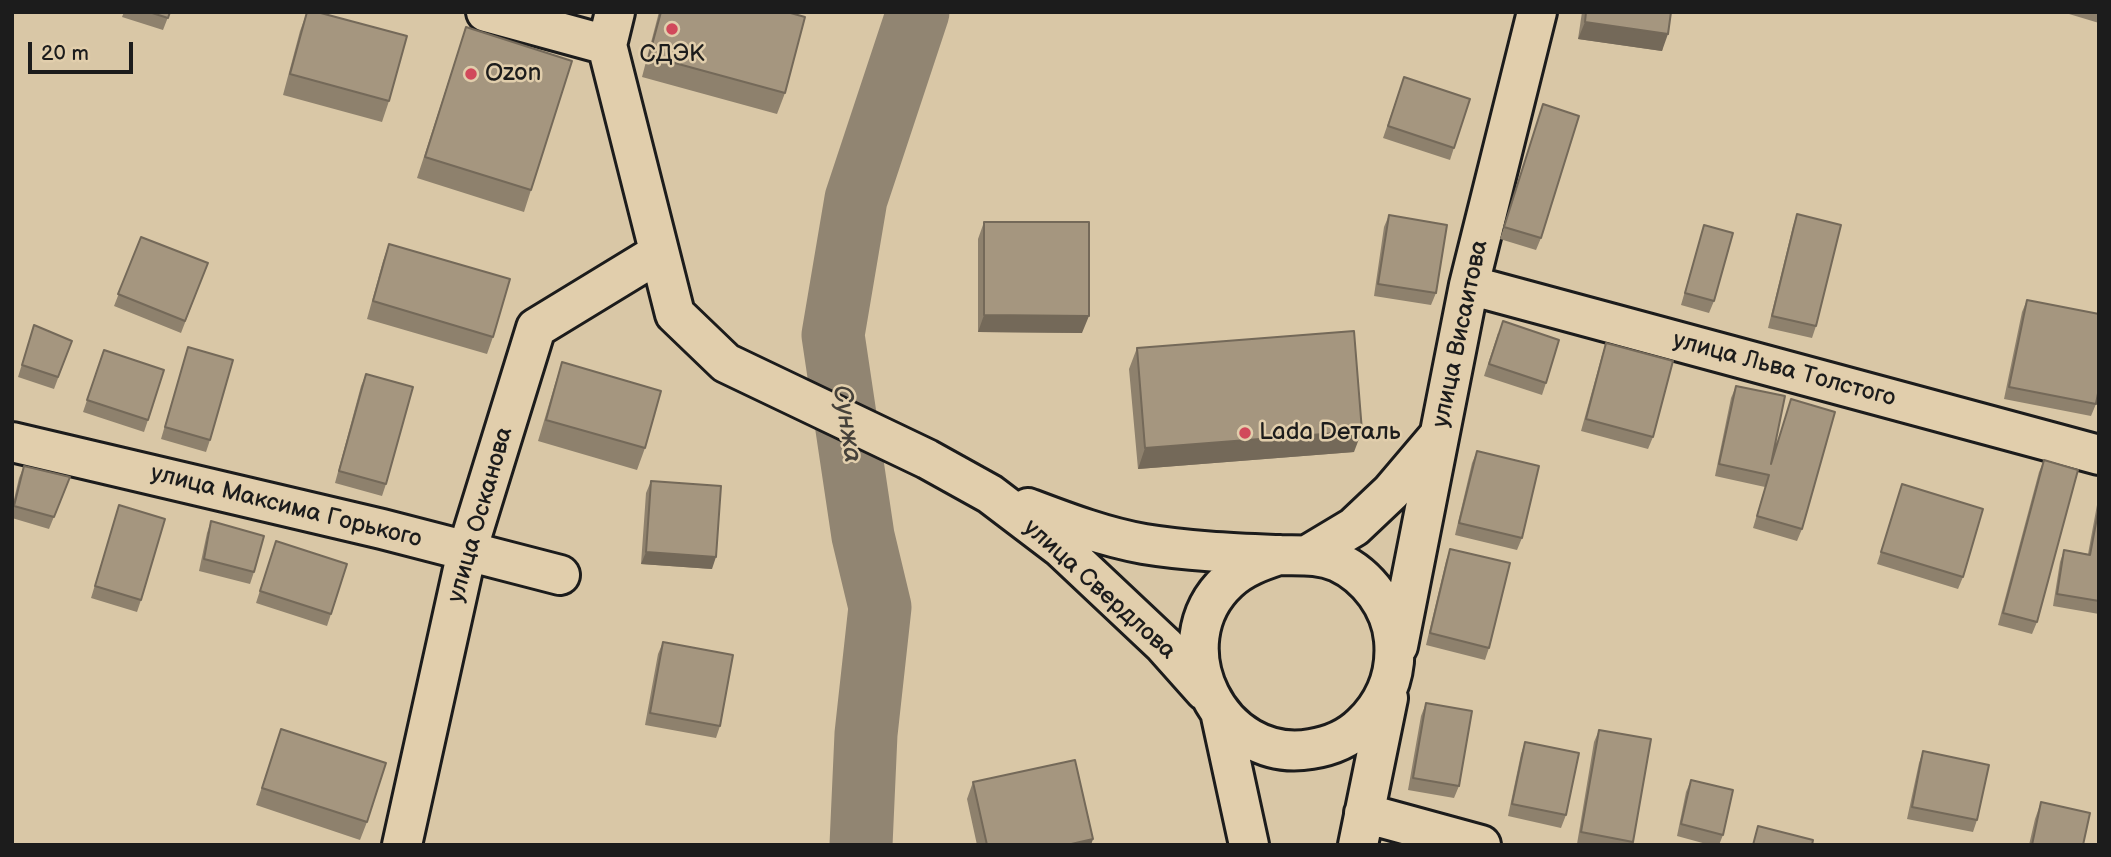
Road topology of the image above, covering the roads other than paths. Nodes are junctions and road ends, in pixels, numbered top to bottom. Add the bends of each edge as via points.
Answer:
1 (486, 12) edge
2 (1537, 12) edge
3 (611, 28) edge
4 (659, 253) junction
5 (1469, 285) junction
6 (1439, 435) junction
7 (12, 442) edge
8 (2099, 455) edge
9 (990, 494) junction
10 (467, 551) junction
11 (1294, 554) junction
12 (560, 575) dead end
13 (1393, 672) junction
14 (1213, 703) junction
15 (1361, 829) edge
16 (1255, 843) edge
17 (401, 845) edge
18 (1481, 845) edge

1 - 3 street
2 - 5 street, улица Висаитова
3 - 4 street
4 - 9 street, улица Свердлова via 675,314 726,363
4 - 10 street, улица Осканова via 536,328
5 - 6 street, улица Висаитова
5 - 8 street, улица Льва Толстого
6 - 11 street via 1354,527
6 - 13 street, улица Висаитова
7 - 10 street, улица Максима Горького
9 - 11 street via 1072,525 1143,544
9 - 14 street, улица Свердлова via 1061,548 1164,645
10 - 12 street, улица Максима Горького
10 - 17 street, улица Осканова
11 - 13 street via 1337,562 1362,578 1381,601 1393,628
11 - 14 street via 1251,564 1227,581 1210,605 1199,633 1198,662
13 - 14 street via 1376,712 1355,733 1319,748 1270,748 1243,736
13 - 15 street, улица Висаитова
14 - 16 street, улица Свердлова
15 - 18 street

